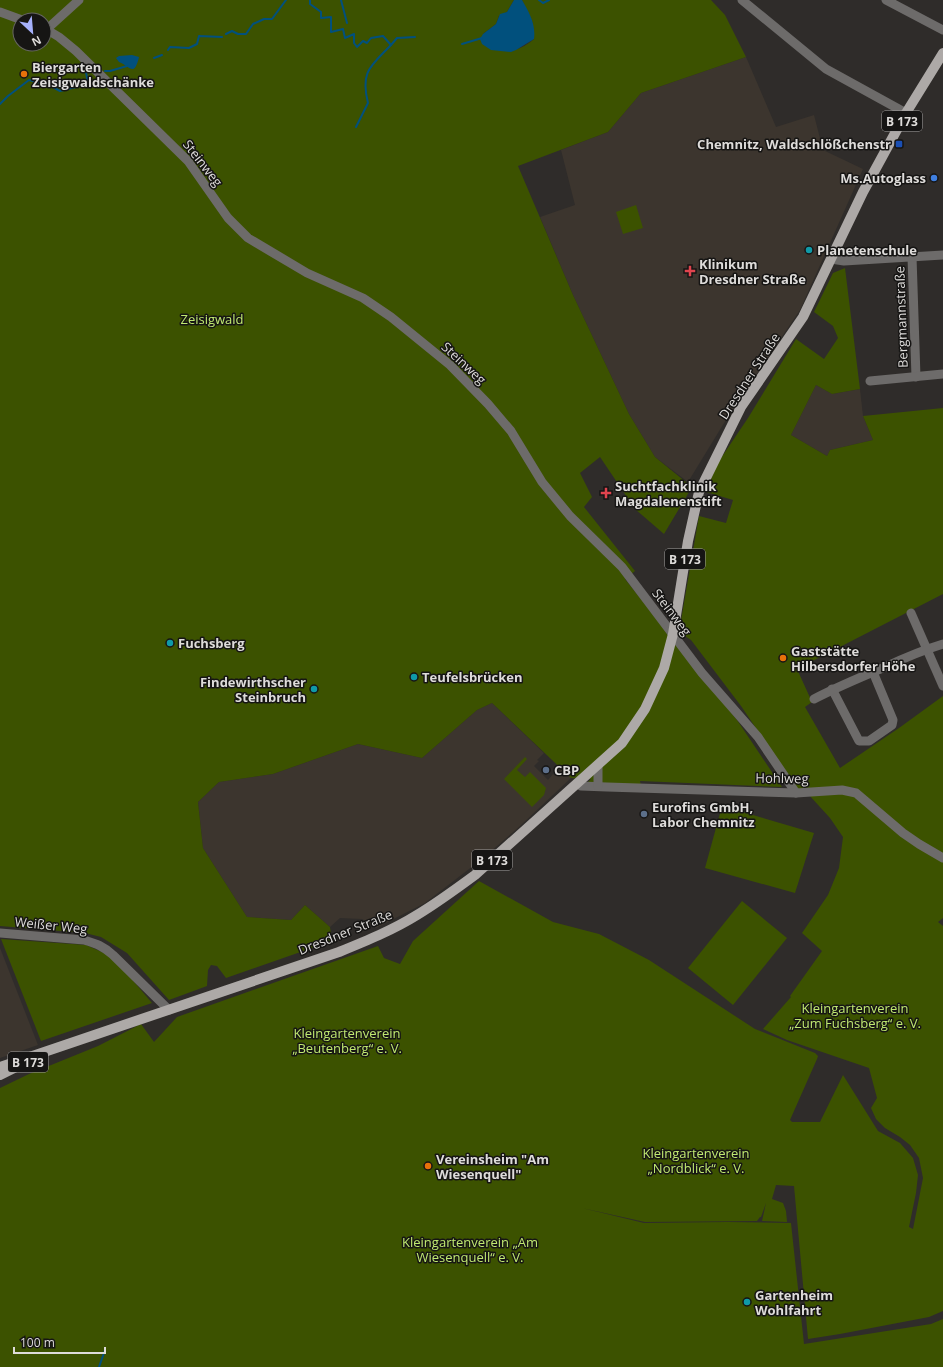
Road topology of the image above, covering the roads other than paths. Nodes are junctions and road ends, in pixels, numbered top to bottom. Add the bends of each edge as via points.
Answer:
1 (79, 0) edge
2 (742, 0) edge
3 (886, 0) edge
4 (0, 12) edge
5 (12, 16) edge
6 (52, 23) edge
7 (943, 30) edge
8 (52, 33) edge
9 (943, 52) edge
10 (906, 113) junction
11 (943, 255) edge
12 (912, 257) junction
13 (831, 259) junction
14 (943, 374) edge
15 (916, 377) junction
16 (870, 380) dead end
17 (911, 614) dead end
18 (673, 634) junction
19 (943, 644) edge
20 (926, 649) junction
21 (873, 672) junction
22 (943, 686) edge
23 (832, 689) junction
24 (814, 699) dead end
25 (598, 765) junction
26 (578, 782) junction
27 (598, 786) junction
28 (796, 792) junction
29 (943, 858) edge
30 (0, 933) edge
31 (169, 1010) junction
32 (57, 1048) junction
33 (0, 1067) edge
34 (0, 1075) edge

1 - 6 street
2 - 10 street via 826,69
3 - 7 street
4 - 5 street
8 - 18 street, Steinweg via 76,51 188,161 228,218 248,238 307,273 363,298 392,317 450,365 511,431 542,482 570,516 622,567
9 - 10 main road, Dresdner Straße / B 173
10 - 13 main road, Dresdner Straße / B 173 via 863,192
11 - 12 street
12 - 13 street via 842,261
12 - 15 street, Bergmannstraße
13 - 18 main road, Dresdner Straße / B 173 via 803,317 741,407 699,492 687,542
14 - 15 street
15 - 16 street
17 - 20 street
18 - 25 main road, Dresdner Straße / B 173 via 664,668 646,710 622,743
18 - 28 street, Steinweg via 702,673 753,732
19 - 20 street
20 - 21 street
20 - 22 street
21 - 23 street
21 - 23 street via 893,720 892,725 869,741 859,741
23 - 24 street
25 - 26 main road, Dresdner Straße / B 173
25 - 27 street
26 - 27 street, Hohlweg via 581,786
26 - 31 main road, Dresdner Straße / B 173 via 475,875 417,915 339,952
27 - 28 street, Hohlweg
28 - 29 street, Hohlweg via 842,790 856,793 902,833
30 - 31 street, Weißer Weg via 84,940 97,944
31 - 32 main road, Dresdner Straße / B 173
32 - 33 main road, B 173
32 - 34 main road, B 173

